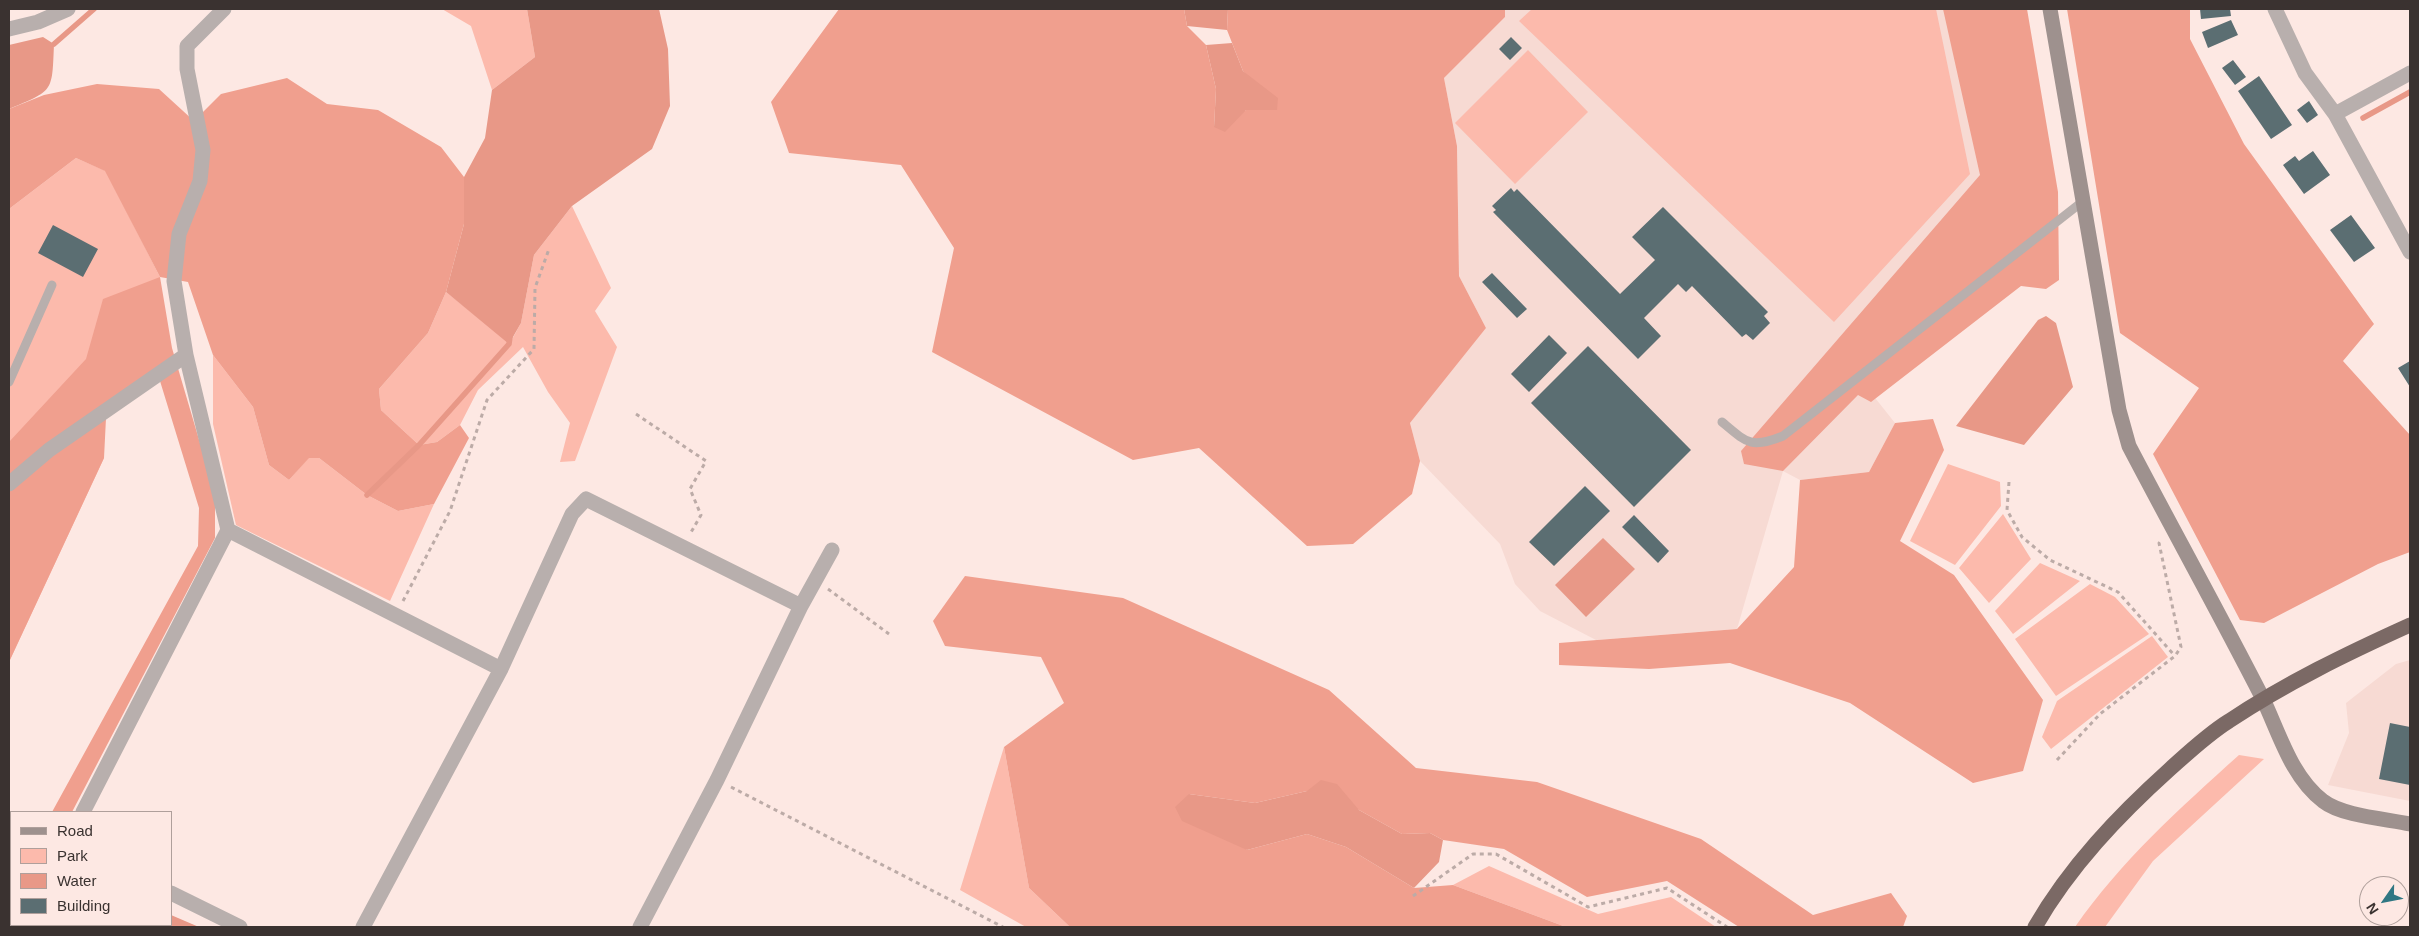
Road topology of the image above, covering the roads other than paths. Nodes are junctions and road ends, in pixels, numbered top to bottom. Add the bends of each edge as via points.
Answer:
1 (68, 9) edge
2 (224, 9) edge
3 (2050, 9) edge
4 (2274, 9) edge
5 (9, 30) edge
6 (2410, 73) edge
7 (2336, 114) junction
8 (2082, 202) junction
9 (2410, 252) edge
10 (52, 285) dead end
11 (186, 355) junction
12 (9, 382) edge
13 (1722, 422) dead end
14 (9, 484) edge
15 (228, 530) junction
16 (832, 550) dead end
17 (801, 606) junction
18 (2410, 625) edge
19 (501, 669) junction
20 (2263, 699) junction
21 (84, 811) edge
22 (2410, 824) edge
23 (172, 893) edge
24 (240, 927) edge
25 (363, 927) edge
26 (640, 927) edge
27 (2035, 927) edge

1 - 5 street
2 - 11 street via 187,46 187,69 203,150 200,181 178,234 174,281
3 - 8 street
4 - 7 street via 2305,73
6 - 7 street
7 - 9 street
8 - 13 lane via 1783,436 1763,444 1744,441
8 - 20 street via 2119,410 2129,446
10 - 12 lane
11 - 14 street via 49,450
11 - 15 street
15 - 19 street
15 - 21 street
16 - 17 street
17 - 19 street via 586,499 572,514
17 - 26 street via 717,780
18 - 20 highway
19 - 25 street
20 - 22 street via 2292,762 2311,791 2324,803
20 - 27 highway via 2188,752 2110,827 2075,869
23 - 24 street

